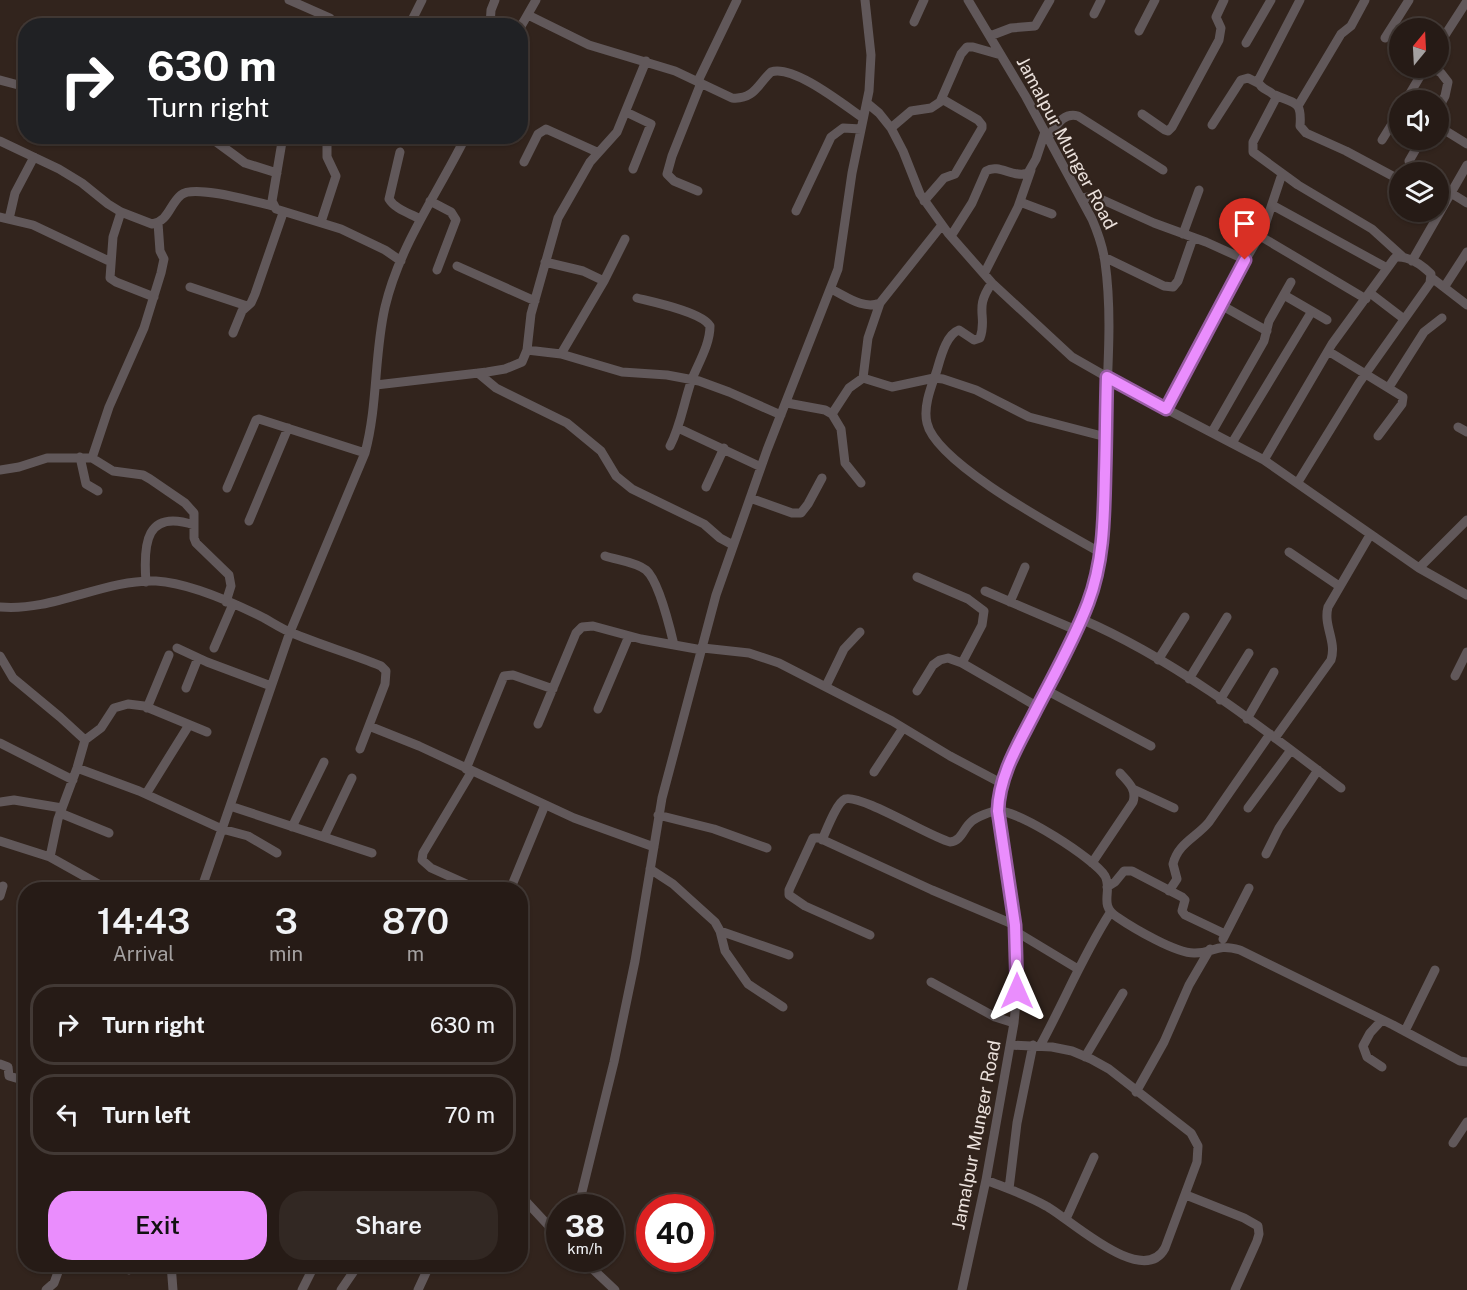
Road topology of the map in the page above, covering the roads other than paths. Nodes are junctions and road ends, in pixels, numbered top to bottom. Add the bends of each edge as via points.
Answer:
1 (289, 0) edge
2 (422, 0) edge
3 (495, 0) edge
4 (523, 0) edge
5 (737, 0) edge
6 (865, 0) edge
7 (924, 0) edge
8 (968, 0) edge
9 (1050, 0) edge
10 (1101, 0) edge
11 (1155, 0) edge
12 (1224, 0) edge
13 (1271, 0) edge
14 (1300, 0) edge
15 (1365, 0) edge
16 (1409, 0) edge
17 (1467, 1) edge
18 (535, 3) edge
19 (1094, 14) dead end
20 (528, 15) junction
21 (328, 18) edge
22 (414, 18) edge
23 (490, 18) edge
24 (526, 18) edge
25 (914, 22) dead end
26 (1449, 29) edge
27 (1139, 31) dead end
28 (990, 36) junction
29 (1385, 38) dead end
30 (1246, 43) dead end
31 (1001, 55) junction
32 (646, 61) junction
33 (0, 80) edge
34 (699, 82) junction
35 (1258, 83) junction
36 (18, 85) edge
37 (1275, 95) junction
38 (942, 99) junction
39 (867, 103) junction
40 (1298, 106) junction
41 (626, 112) junction
42 (1142, 114) dead end
43 (863, 118) junction
44 (1212, 125) dead end
45 (891, 128) junction
46 (861, 129) junction
47 (1389, 129) edge
48 (1449, 133) edge
49 (1047, 135) junction
50 (1382, 140) dead end
51 (0, 141) edge
52 (218, 144) edge
53 (282, 144) edge
54 (327, 144) edge
55 (462, 144) edge
56 (1467, 144) edge
57 (400, 152) dead end
58 (597, 152) junction
59 (34, 157) junction
60 (524, 162) dead end
61 (1467, 165) edge
62 (1032, 168) junction
63 (633, 169) dead end
64 (1163, 170) dead end
65 (277, 173) junction
66 (1282, 174) junction
67 (1389, 174) edge
68 (1199, 190) dead end
69 (698, 191) dead end
70 (1451, 193) junction
71 (1081, 199) junction
72 (430, 201) junction
73 (924, 201) junction
74 (1020, 202) junction
75 (1467, 202) edge
76 (1272, 205) junction
77 (273, 206) junction
78 (796, 211) dead end
79 (121, 212) junction
80 (283, 213) junction
81 (1052, 214) dead end
82 (4, 218) edge
83 (420, 219) junction
84 (321, 222) junction
85 (158, 223) junction
86 (942, 225) junction
87 (1183, 234) junction
88 (951, 236) junction
89 (1260, 236) junction
90 (1193, 238) junction
91 (625, 239) dead end
92 (1467, 252) edge
93 (1104, 257) junction
94 (1408, 259) junction
95 (1245, 260) junction
96 (401, 261) junction
97 (111, 262) junction
98 (545, 262) junction
99 (457, 266) dead end
100 (1388, 268) junction
101 (437, 270) dead end
102 (984, 274) junction
103 (1432, 278) junction
104 (604, 281) junction
105 (1291, 282) dead end
106 (992, 283) junction
107 (1445, 286) junction
108 (190, 287) dead end
109 (831, 289) junction
110 (1284, 295) junction
111 (1368, 296) junction
112 (154, 297) junction
113 (636, 298) dead end
114 (535, 301) junction
115 (880, 303) junction
116 (1467, 305) edge
117 (247, 306) junction
118 (1221, 306) junction
119 (1312, 311) junction
120 (1442, 318) dead end
121 (1404, 319) junction
122 (1327, 320) dead end
123 (1267, 331) junction
124 (233, 333) dead end
125 (527, 351) junction
126 (1328, 351) junction
127 (561, 354) junction
128 (478, 373) junction
129 (1365, 374) junction
130 (1107, 377) junction
131 (863, 378) junction
132 (934, 378) junction
133 (692, 380) junction
134 (376, 385) junction
135 (1389, 387) junction
136 (787, 403) junction
137 (1166, 409) junction
138 (832, 414) junction
139 (781, 415) junction
140 (288, 428) junction
141 (678, 428) junction
142 (1212, 432) junction
143 (1378, 436) dead end
144 (1106, 437) junction
145 (1232, 443) junction
146 (670, 446) dead end
147 (724, 448) junction
148 (365, 453) junction
149 (80, 457) junction
150 (92, 458) junction
151 (1264, 460) junction
152 (761, 467) junction
153 (0, 470) edge
154 (822, 477) dead end
155 (1298, 482) junction
156 (861, 483) dead end
157 (706, 487) dead end
158 (227, 488) dead end
159 (98, 490) dead end
160 (750, 498) junction
161 (1467, 520) edge
162 (249, 521) dead end
163 (194, 525) junction
164 (1370, 535) junction
165 (733, 545) junction
166 (1289, 552) dead end
167 (1101, 553) junction
168 (605, 556) dead end
169 (1024, 567) dead end
170 (1419, 568) junction
171 (917, 577) dead end
172 (146, 582) junction
173 (1339, 586) junction
174 (985, 591) dead end
175 (1467, 595) edge
176 (1010, 602) junction
177 (229, 603) junction
178 (0, 607) edge
179 (1185, 617) dead end
180 (1227, 618) dead end
181 (1081, 619) junction
182 (1076, 630) junction
183 (290, 632) junction
184 (860, 632) dead end
185 (629, 636) junction
186 (674, 645) junction
187 (177, 648) dead end
188 (214, 648) dead end
189 (702, 649) junction
190 (1467, 652) edge
191 (1249, 653) dead end
192 (169, 655) dead end
193 (0, 656) edge
194 (198, 658) junction
195 (1158, 660) junction
196 (962, 663) junction
197 (1274, 672) dead end
198 (1455, 676) dead end
199 (1189, 679) junction
200 (271, 686) junction
201 (826, 686) junction
202 (186, 688) dead end
203 (552, 689) junction
204 (1046, 690) junction
205 (917, 691) dead end
206 (1220, 700) junction
207 (1038, 707) junction
208 (147, 708) junction
209 (598, 709) dead end
210 (1247, 718) junction
211 (189, 724) junction
212 (538, 724) dead end
213 (369, 726) junction
214 (903, 728) junction
215 (207, 732) dead end
216 (1272, 736) junction
217 (85, 740) junction
218 (0, 743) edge
219 (1151, 746) dead end
220 (360, 749) dead end
221 (1291, 750) junction
222 (324, 762) dead end
223 (78, 768) junction
224 (469, 770) junction
225 (1318, 770) junction
226 (874, 772) dead end
227 (1120, 772) dead end
228 (352, 778) dead end
229 (73, 780) junction
230 (1001, 783) junction
231 (1341, 788) dead end
232 (1134, 789) junction
233 (146, 794) junction
234 (0, 802) edge
235 (230, 806) junction
236 (545, 806) junction
237 (1174, 808) dead end
238 (1248, 808) dead end
239 (61, 810) junction
240 (998, 811) junction
241 (658, 815) junction
242 (292, 827) junction
243 (222, 828) junction
244 (109, 833) dead end
245 (324, 837) junction
246 (822, 840) junction
247 (0, 841) edge
248 (654, 847) junction
249 (767, 848) dead end
250 (277, 853) dead end
251 (372, 853) dead end
252 (1266, 854) dead end
253 (50, 857) junction
254 (1092, 863) junction
255 (650, 869) junction
256 (94, 882) edge
257 (204, 882) edge
258 (462, 882) edge
259 (513, 882) edge
260 (3, 886) dead end
261 (1107, 887) junction
262 (1249, 888) dead end
263 (1169, 891) junction
264 (0, 896) edge
265 (1110, 913) junction
266 (1015, 928) junction
267 (720, 931) junction
268 (1226, 934) junction
269 (870, 935) dead end
270 (1215, 948) junction
271 (789, 955) dead end
272 (1078, 969) junction
273 (1435, 970) dead end
274 (931, 982) dead end
275 (1123, 993) dead end
276 (783, 1007) dead end
277 (1382, 1020) junction
278 (1014, 1023) junction
279 (1405, 1031) junction
280 (1010, 1045) junction
281 (1036, 1046) junction
282 (1085, 1056) junction
283 (1467, 1062) edge
284 (0, 1064) edge
285 (1382, 1067) dead end
286 (18, 1079) edge
287 (1136, 1092) junction
288 (1467, 1122) edge
289 (1453, 1143) dead end
290 (1094, 1157) dead end
291 (986, 1180) junction
292 (1009, 1189) junction
293 (581, 1194) edge
294 (1186, 1195) junction
295 (528, 1204) edge
296 (1066, 1219) junction
297 (546, 1223) edge
298 (58, 1272) edge
299 (171, 1272) edge
300 (311, 1272) edge
301 (353, 1272) edge
302 (426, 1272) edge
303 (596, 1272) edge
304 (46, 1290) edge
305 (172, 1290) edge
306 (302, 1290) edge
307 (341, 1290) edge
308 (418, 1290) edge
309 (615, 1290) edge
310 (962, 1290) edge
311 (1235, 1290) edge

1 - 21 street
2 - 22 street
3 - 23 street
4 - 18 street
5 - 34 street
6 - 39 street via 871,55
7 - 25 street
8 - 28 street, Jamalpur Munger Road
9 - 28 street via 1035,26 1011,28
10 - 19 street
11 - 27 street
12 - 42 street via 1216,17 1221,28 1219,40 1172,127 1165,130
13 - 30 street
14 - 35 street
15 - 40 street
16 - 29 street
17 - 26 street
18 - 20 street
20 - 24 street
20 - 32 street via 589,45
28 - 31 street, Jamalpur Munger Road
31 - 38 street via 966,46
31 - 49 street, Jamalpur Munger Road
32 - 34 street
32 - 41 street
33 - 36 street
34 - 43 street via 739,99 752,94 771,72 781,71 801,78
34 - 69 street via 667,174
35 - 37 street
35 - 44 street via 1248,78 1241,80
37 - 40 street
37 - 66 street via 1252,147 1256,155
38 - 45 street via 936,106 911,111
38 - 73 street via 978,120 982,128 955,174 944,178
39 - 43 street
39 - 45 street
40 - 67 street via 1302,130
41 - 58 street via 617,132
41 - 63 street via 651,124
43 - 46 street
45 - 73 street
46 - 78 street via 843,128 831,137
46 - 109 street via 838,269
47 - 50 street
48 - 56 street
49 - 62 street
49 - 64 street via 1063,118 1078,116
49 - 71 street, Jamalpur Munger Road
51 - 59 street
52 - 65 street via 240,161
53 - 65 street
54 - 84 street via 327,158 336,176
55 - 72 street
57 - 83 street via 389,199
58 - 60 street via 546,129 538,134
58 - 98 street via 558,218
59 - 79 street via 82,183
59 - 82 street
61 - 70 street
62 - 74 street
62 - 88 street via 1023,175 993,168 986,171
65 - 77 street
66 - 76 street
66 - 94 street via 1360,221
68 - 87 street
70 - 75 street
70 - 94 street
71 - 87 street via 1103,200
71 - 93 street, Jamalpur Munger Road
72 - 83 street
72 - 101 street via 451,212 456,220
73 - 86 street
74 - 81 street
74 - 102 street
76 - 89 street
76 - 100 street
77 - 80 street
77 - 85 street via 188,192
79 - 85 street via 142,222
79 - 97 street via 112,237
80 - 84 street
80 - 117 street via 255,294
82 - 97 street via 33,225
83 - 96 street
84 - 96 street
85 - 112 street via 164,259
86 - 88 street
86 - 115 street
87 - 90 street
88 - 102 street
89 - 95 street
89 - 111 street
90 - 93 street via 1173,287
90 - 95 street
91 - 104 street
92 - 107 street
93 - 130 street, Jamalpur Munger Road
94 - 100 street via 1396,257
94 - 103 street
95 - 118 street
96 - 134 street via 383,319
97 - 112 street via 112,280
98 - 104 street via 583,271
98 - 114 street
99 - 114 street
100 - 111 street
102 - 106 street
103 - 107 street
103 - 121 street
104 - 127 street
105 - 110 street
106 - 130 street via 1072,357
106 - 132 street via 981,303 980,338 974,340 959,330 952,335
107 - 116 street
108 - 117 street
109 - 115 street via 862,305
109 - 136 street
110 - 119 street
110 - 123 street
111 - 121 street
111 - 126 street
112 - 150 street
113 - 133 street via 708,322 708,338
114 - 125 street
115 - 131 street via 868,338
117 - 124 street
118 - 123 street
118 - 137 street
119 - 122 street
119 - 145 street
120 - 135 street via 1417,341
121 - 129 street
123 - 142 street
125 - 127 street
125 - 128 street via 519,365
126 - 129 street
126 - 151 street
127 - 133 street via 622,372
128 - 134 street
128 - 165 street via 502,391 567,423 601,452 616,476 632,489 704,524
129 - 135 street
129 - 155 street
130 - 137 street
130 - 144 street, Jamalpur Munger Road
131 - 132 street via 892,387
131 - 138 street via 849,388
132 - 144 street via 976,390 1039,421
132 - 167 street via 926,422 943,449 993,487
133 - 139 street
133 - 141 street
134 - 148 street
135 - 143 street via 1401,394 1403,400
136 - 138 street
136 - 139 street
137 - 142 street
138 - 156 street via 841,429 845,463
139 - 152 street
140 - 148 street
140 - 158 street via 256,420
140 - 162 street
141 - 146 street
141 - 147 street
142 - 145 street
144 - 167 street, Jamalpur Munger Road
145 - 151 street
147 - 152 street
147 - 157 street
148 - 183 street
149 - 150 street
149 - 153 street via 47,458
149 - 159 street via 86,484
150 - 163 street via 113,471 150,479 191,509
151 - 155 street
152 - 160 street
154 - 160 street via 801,513
155 - 164 street
160 - 165 street
161 - 170 street
163 - 172 street via 172,520 152,528 144,557
163 - 177 street via 196,543 229,574
164 - 170 street
164 - 173 street
165 - 189 street
166 - 173 street
167 - 181 street, Jamalpur Munger Road
168 - 186 street via 639,566 649,574
169 - 176 street
170 - 175 street
171 - 196 street via 968,599 984,611 982,625
172 - 177 street via 176,584
172 - 178 street via 48,603
173 - 216 street via 1325,616 1333,648 1330,660
174 - 176 street
176 - 182 street
177 - 183 street
177 - 188 street
179 - 195 street
180 - 199 street
181 - 182 street, Jamalpur Munger Road
181 - 195 street
182 - 204 street, Jamalpur Munger Road
183 - 200 street
183 - 213 street via 386,671
184 - 201 street via 843,649
185 - 186 street
185 - 203 street via 588,625 579,630
185 - 209 street
186 - 189 street
187 - 194 street
189 - 201 street via 765,657
189 - 241 street
190 - 198 street
191 - 206 street
192 - 208 street
193 - 217 street via 13,678
194 - 200 street
194 - 202 street
195 - 199 street
196 - 205 street via 948,658 940,660
196 - 207 street
197 - 210 street
199 - 206 street
200 - 235 street
201 - 214 street
203 - 212 street
203 - 224 street via 513,675 504,676
204 - 207 street, Jamalpur Munger Road
204 - 219 street
206 - 210 street
207 - 230 street, Jamalpur Munger Road
208 - 211 street
208 - 217 street via 136,704 117,706 101,728
210 - 216 street
211 - 215 street
211 - 233 street
213 - 220 street
213 - 224 street
214 - 226 street
214 - 230 street
216 - 221 street
216 - 263 street via 1209,822 1182,844 1173,867 1177,879
217 - 223 street
218 - 229 street
221 - 225 street
221 - 238 street
222 - 242 street
223 - 229 street
223 - 233 street
224 - 236 street
224 - 258 street via 422,860
225 - 231 street
225 - 252 street
227 - 232 street
228 - 245 street
229 - 239 street
230 - 240 street, Jamalpur Munger Road
232 - 237 street
232 - 254 street via 1133,802
233 - 243 street
234 - 239 street via 14,800
235 - 242 street
235 - 243 street
236 - 248 street
236 - 259 street
239 - 244 street
239 - 253 street
240 - 246 street via 972,821 958,839 950,842 849,799 838,807
240 - 254 street via 1042,829
240 - 266 street, Jamalpur Munger Road
241 - 248 street
241 - 249 street
242 - 245 street
243 - 250 street via 248,836
243 - 257 street
245 - 251 street
246 - 266 street
246 - 269 street via 811,841 789,895
247 - 253 street
248 - 255 street
253 - 256 street
254 - 261 street via 1103,873
255 - 267 street via 673,884
255 - 293 street via 614,1062
260 - 264 street
261 - 263 street via 1129,870
261 - 265 street
262 - 268 street
263 - 268 street via 1184,898 1185,915
265 - 270 street via 1185,952 1194,954
265 - 272 street
266 - 272 street
266 - 278 street, Jamalpur Munger Road
267 - 271 street
267 - 276 street via 725,951 748,984
268 - 270 street
270 - 277 street via 1240,950
270 - 287 street via 1189,985
272 - 281 street via 1062,1007
273 - 279 street
274 - 278 street via 995,1017
275 - 282 street
277 - 279 street
277 - 285 street via 1363,1046 1367,1057
278 - 280 street, Jamalpur Munger Road
279 - 283 street
280 - 281 street
280 - 291 street, Jamalpur Munger Road
281 - 282 street
281 - 292 street via 1017,1123
282 - 287 street via 1109,1069
284 - 286 street via 8,1067 9,1076
287 - 294 street via 1195,1139 1197,1162
288 - 289 street
290 - 296 street
291 - 292 street
291 - 310 street, Jamalpur Munger Road
292 - 296 street via 1046,1205
294 - 296 street via 1165,1248 1151,1261 1110,1250
294 - 311 street via 1257,1226 1257,1240
295 - 297 street
298 - 304 street
299 - 305 street
300 - 306 street
301 - 307 street
302 - 308 street
303 - 309 street

